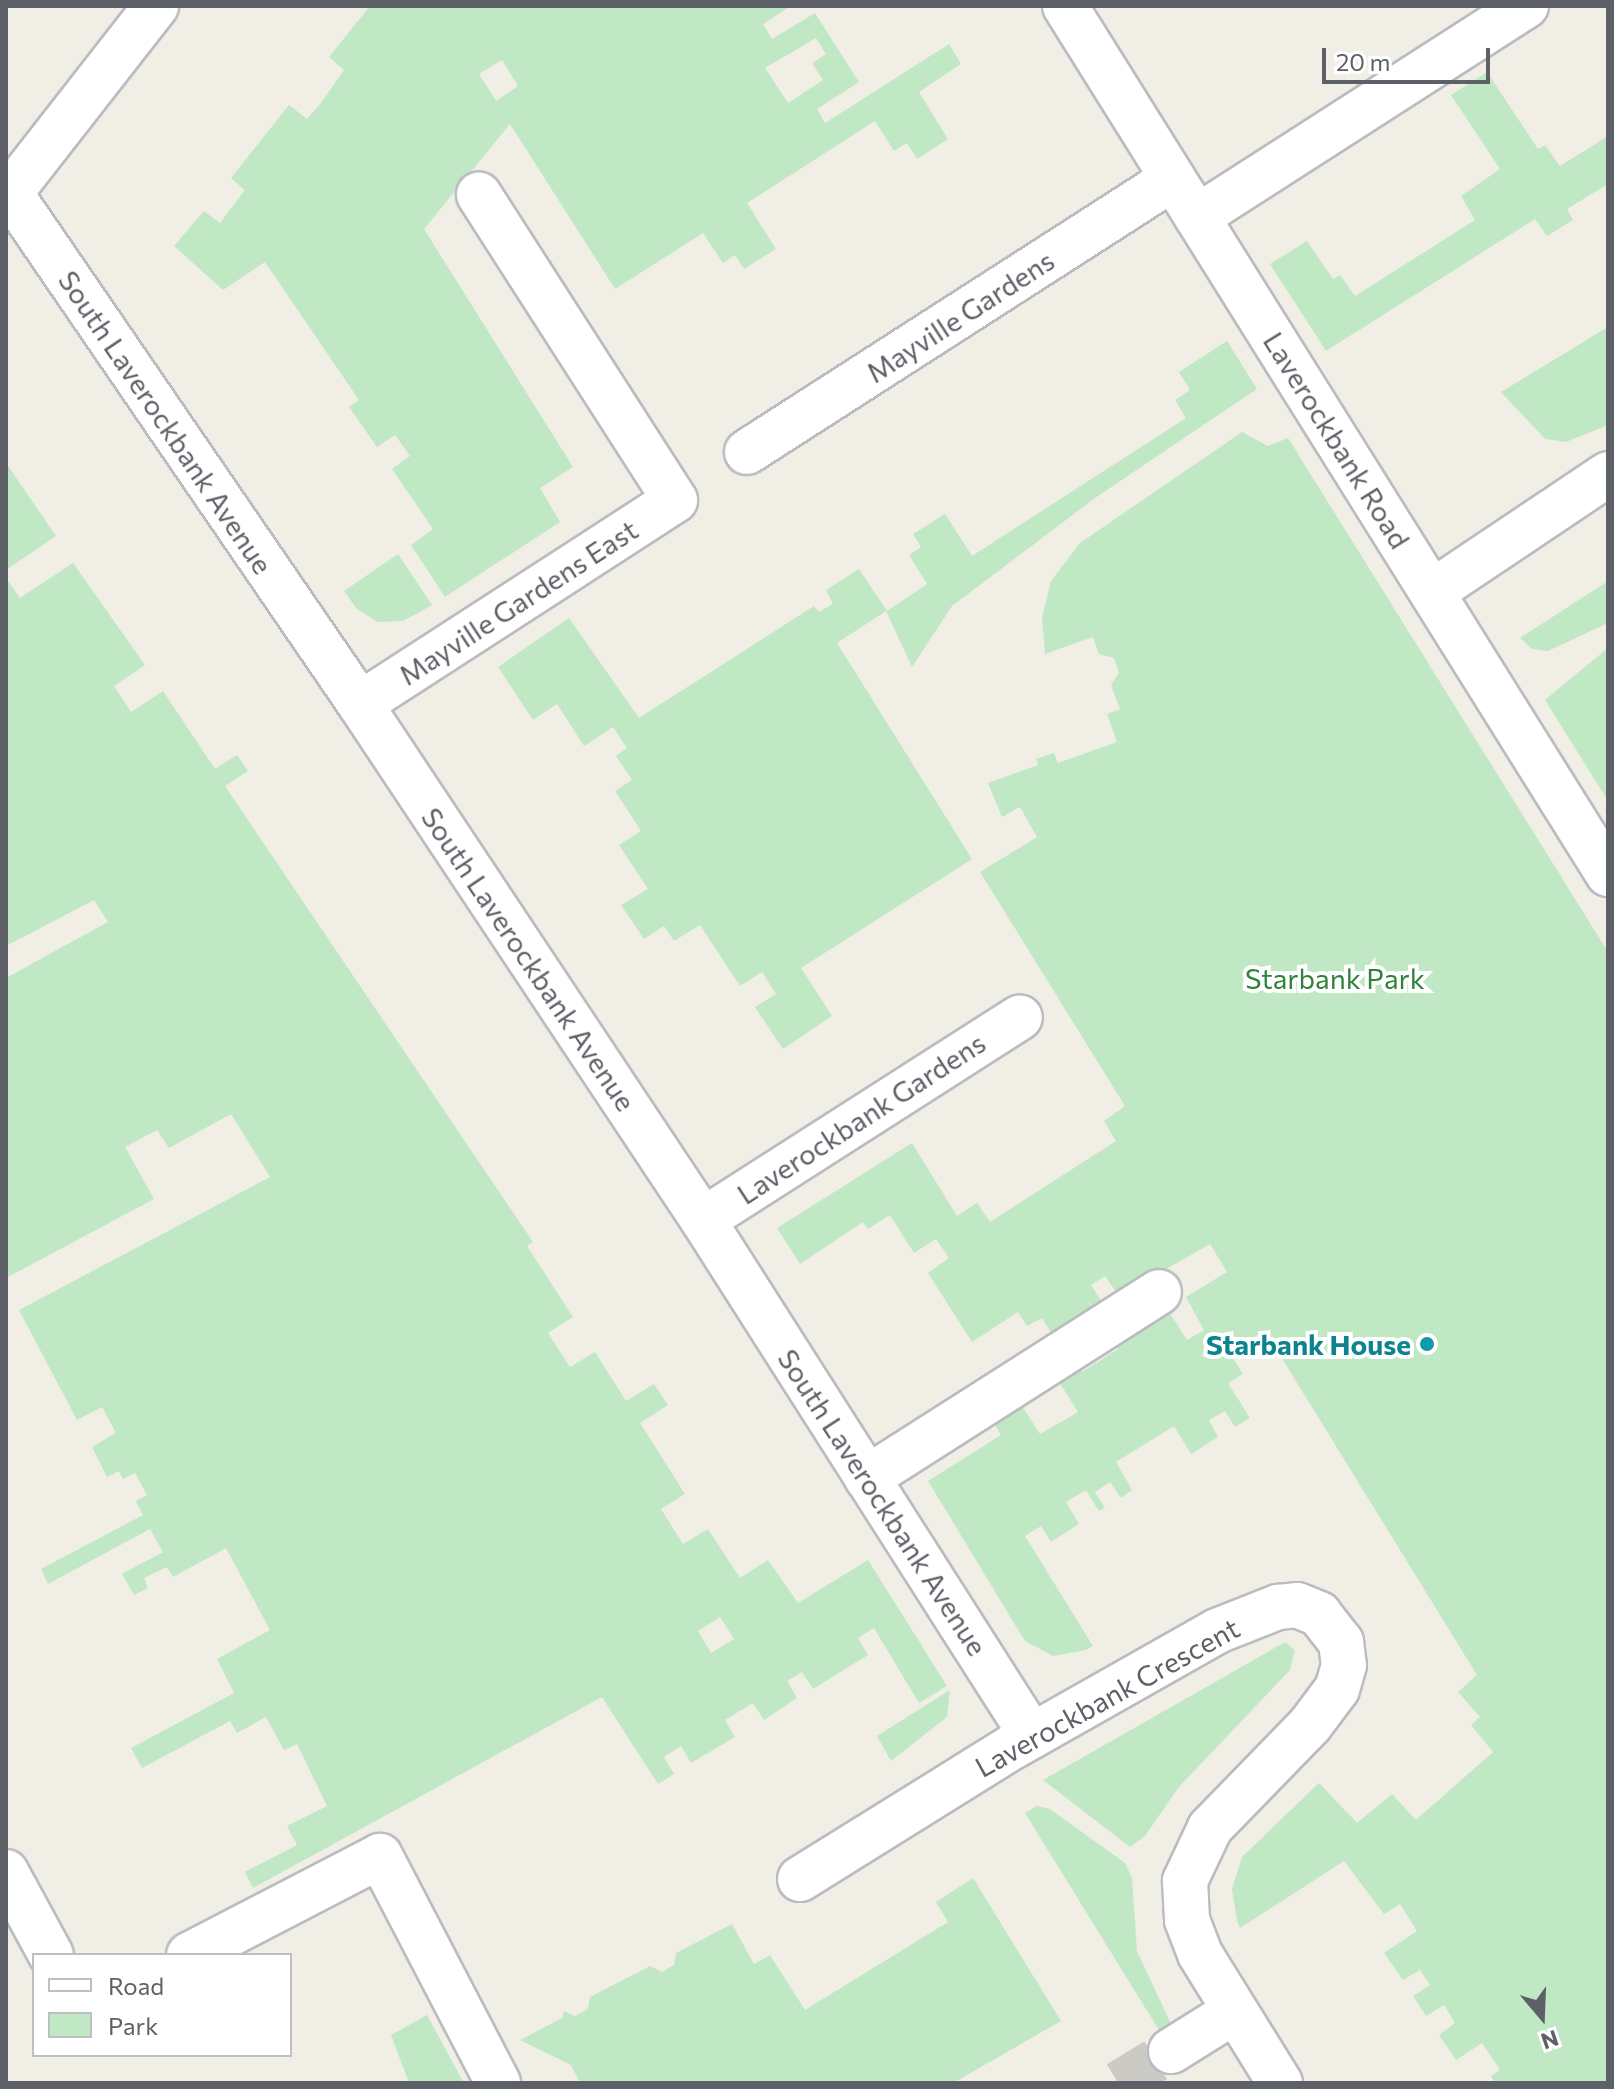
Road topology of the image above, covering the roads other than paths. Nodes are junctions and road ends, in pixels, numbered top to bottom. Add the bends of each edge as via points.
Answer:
1 (156, 6) edge
2 (1065, 6) edge
3 (1526, 6) edge
4 (1172, 179) junction
5 (479, 195) dead end
6 (8, 196) edge
7 (1197, 217) junction
8 (747, 452) dead end
9 (1608, 474) edge
10 (1432, 592) junction
11 (360, 704) junction
12 (1608, 874) edge
13 (1020, 1017) dead end
14 (703, 1220) junction
15 (1159, 1292) dead end
16 (867, 1478) junction
17 (1032, 1736) junction
18 (6, 1872) edge
19 (800, 1879) dead end
20 (50, 1953) edge
21 (193, 1953) edge
22 (1235, 2011) junction
23 (1171, 2051) tunnel mouth
24 (498, 2083) edge
25 (1280, 2083) edge

1 - 6 street
2 - 4 street, Laverockbank Road
3 - 7 street
4 - 7 street, Laverockbank Road
4 - 8 street, Mayville Gardens
5 - 11 street, Mayville Gardens East via 675,500
6 - 11 street, South Laverockbank Avenue
7 - 10 street, Laverockbank Road
9 - 10 street
10 - 12 street, Laverockbank Road
11 - 14 street, South Laverockbank Avenue
13 - 14 street, Laverockbank Gardens
14 - 16 street, South Laverockbank Avenue
15 - 16 street
16 - 17 street, South Laverockbank Avenue
17 - 19 street, Laverockbank Crescent
17 - 22 street, Laverockbank Crescent via 1257,1613 1297,1605 1331,1625 1341,1642 1344,1665 1337,1689 1310,1725 1210,1828 1185,1881 1187,1920 1200,1954
18 - 20 street
21 - 24 street via 380,1856
22 - 23 street
22 - 25 street, Laverockbank Crescent

